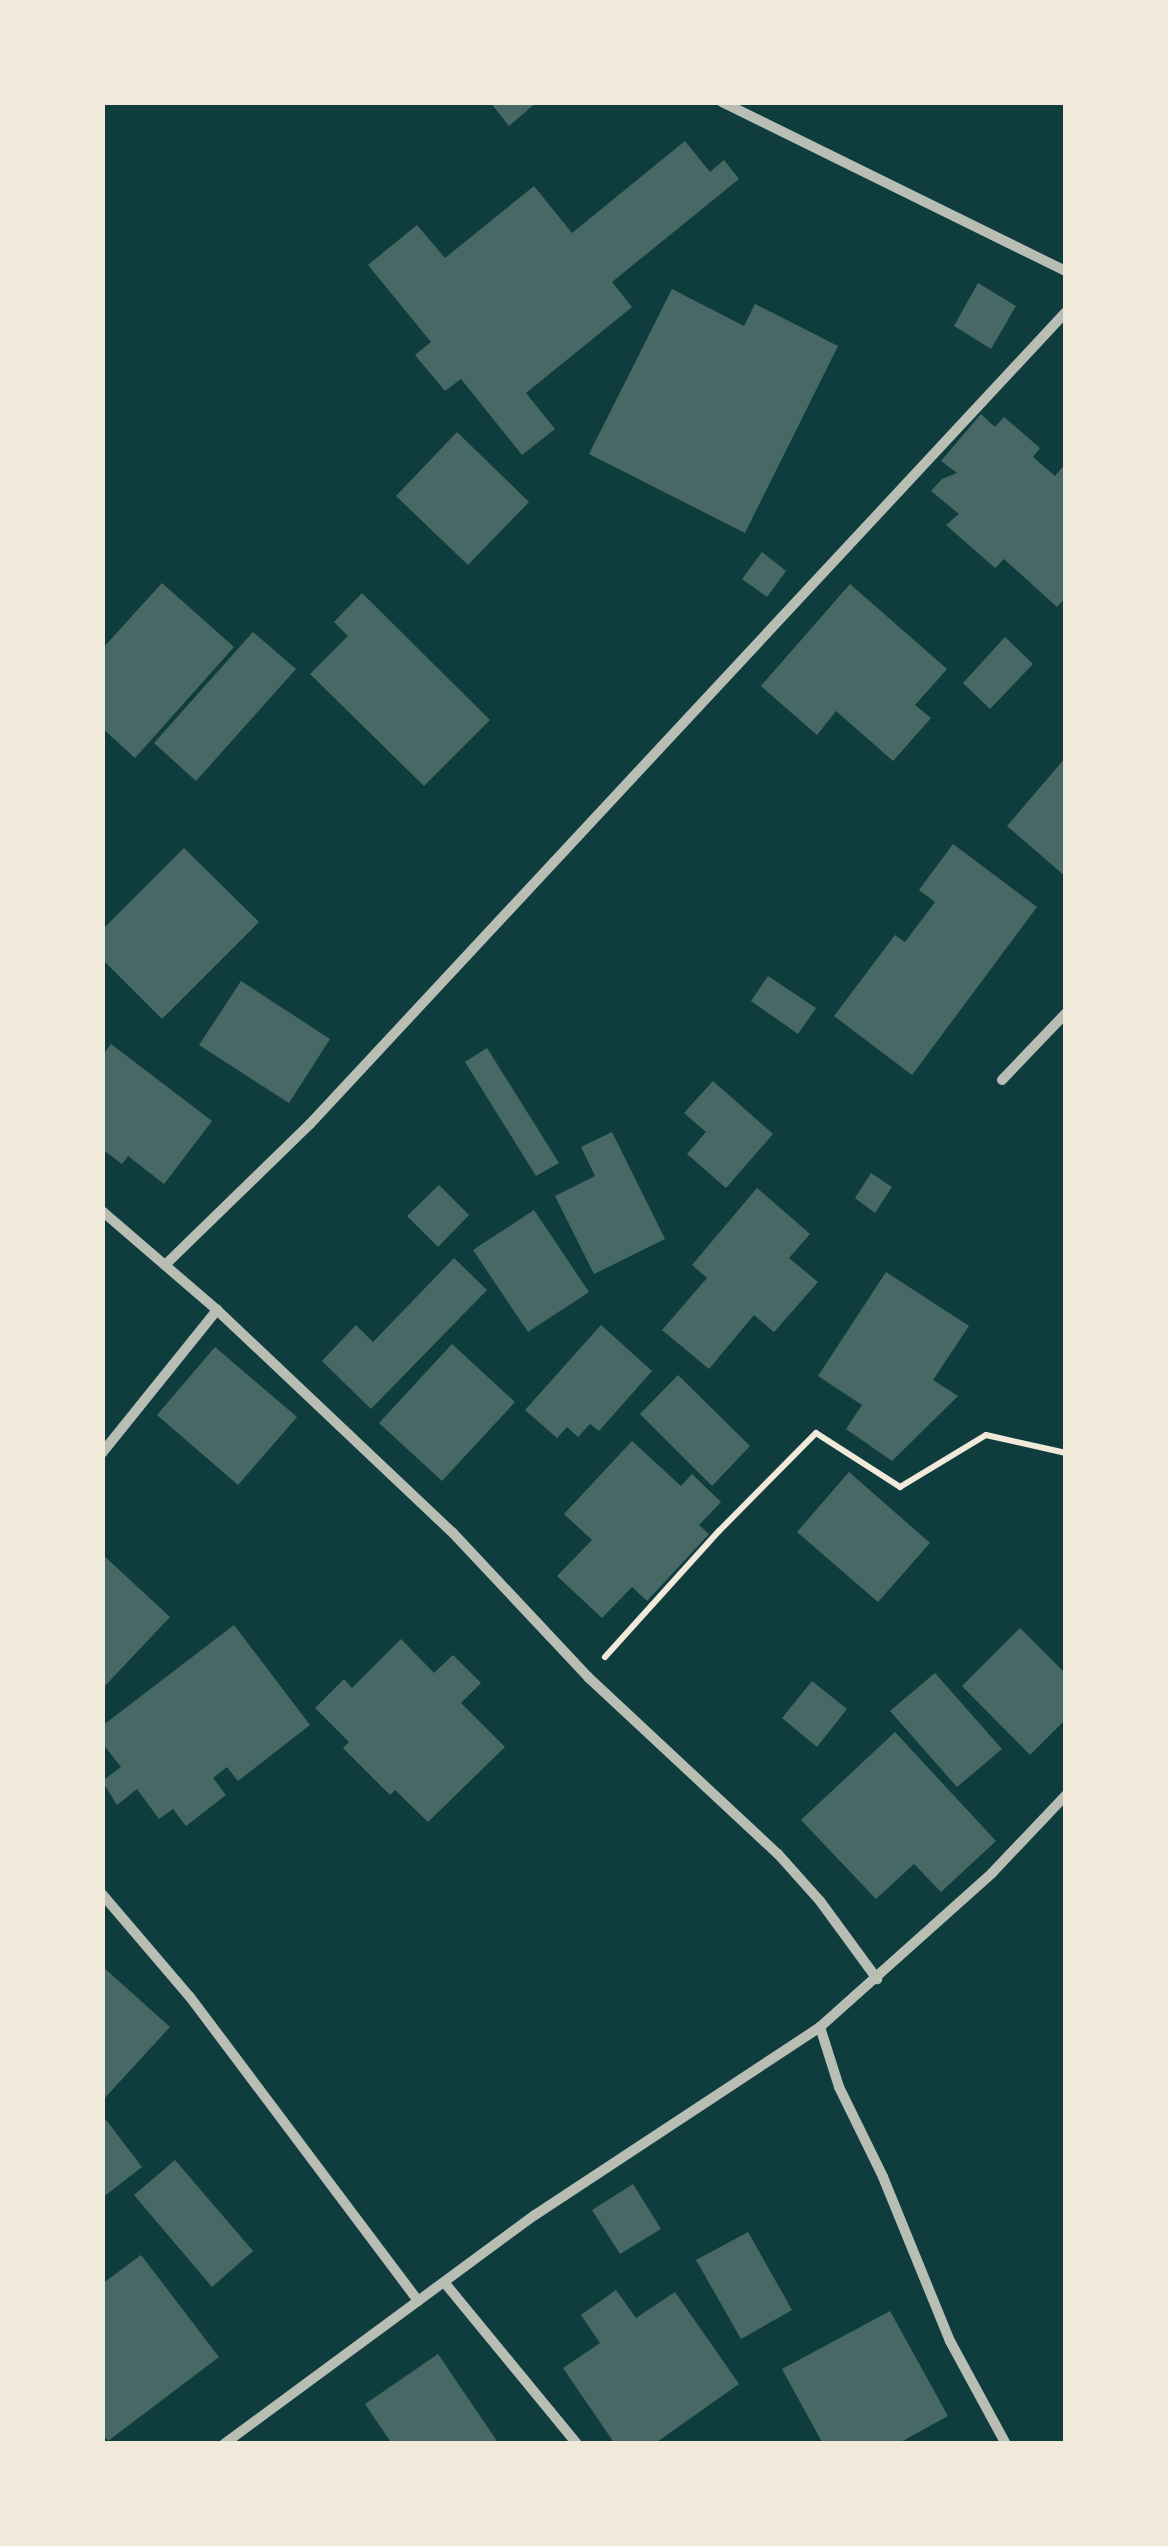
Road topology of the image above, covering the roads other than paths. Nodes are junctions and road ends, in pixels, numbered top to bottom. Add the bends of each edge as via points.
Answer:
1 (722, 102) edge
2 (1066, 272) edge
3 (1066, 312) edge
4 (1066, 1013) edge
5 (1002, 1080) dead end
6 (102, 1210) edge
7 (166, 1266) junction
8 (217, 1310) junction
9 (102, 1453) edge
10 (1066, 1796) edge
11 (102, 1894) edge
12 (878, 1980) junction
13 (820, 2027) junction
14 (444, 2282) junction
15 (418, 2301) junction
16 (224, 2444) edge
17 (577, 2444) edge
18 (1006, 2444) edge

1 - 2 street
3 - 7 street via 310,1124
4 - 5 street
6 - 7 street
7 - 8 street
8 - 9 street
8 - 12 street via 452,1532 588,1677 778,1854
10 - 12 street
11 - 15 street via 190,1997
12 - 13 street
13 - 14 street
13 - 18 street via 950,2341
14 - 15 street
14 - 17 street
15 - 16 street

